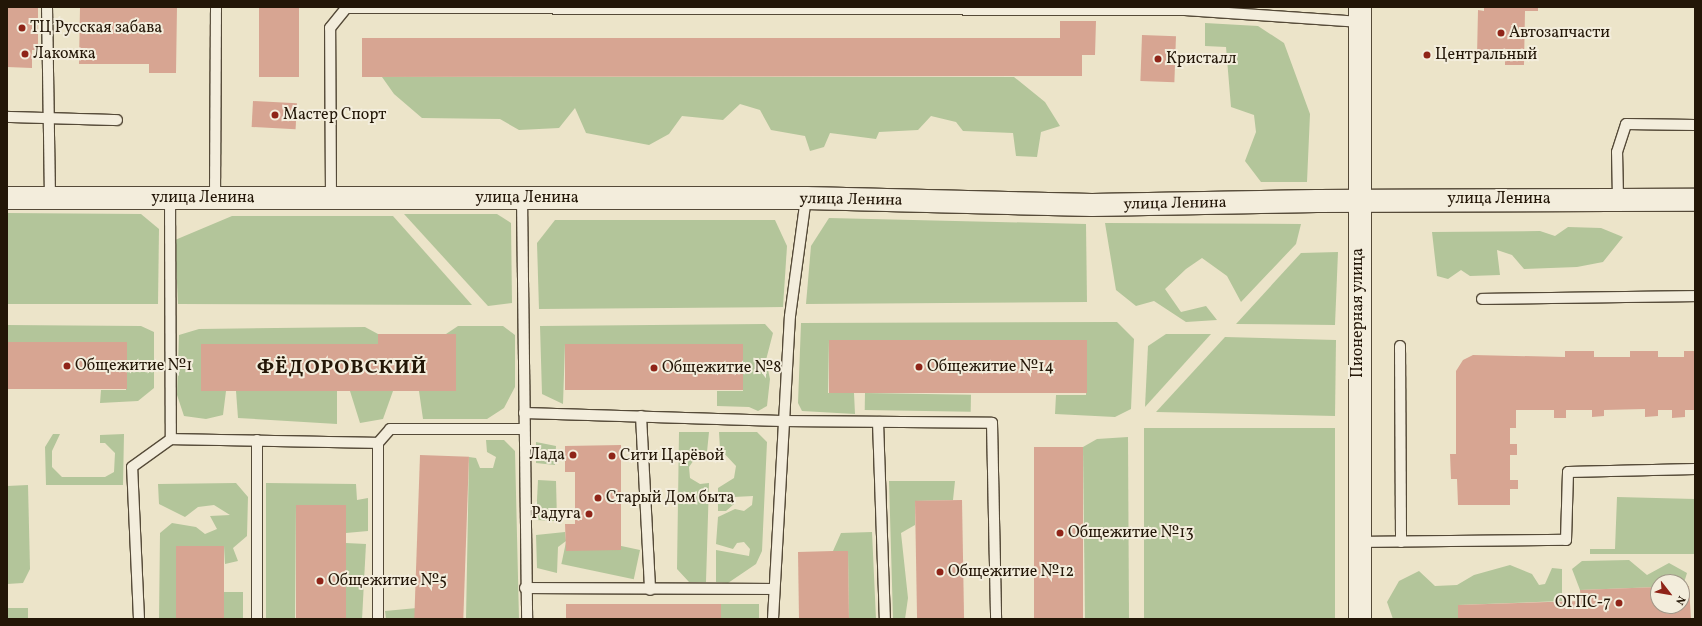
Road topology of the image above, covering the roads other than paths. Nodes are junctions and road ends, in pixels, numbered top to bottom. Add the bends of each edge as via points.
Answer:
1 (47, 7) edge
2 (216, 7) edge
3 (347, 8) edge
4 (478, 8) edge
5 (657, 8) edge
6 (967, 8) edge
7 (1102, 9) edge
8 (1360, 14) edge
9 (7, 117) edge
10 (49, 119) junction
11 (117, 120) dead end
12 (1695, 125) edge
13 (7, 198) edge
14 (50, 198) junction
15 (170, 198) junction
16 (215, 198) junction
17 (331, 198) junction
18 (522, 198) junction
19 (806, 198) junction
20 (1618, 198) junction
21 (1360, 200) junction
22 (1695, 200) edge
23 (1695, 296) edge
24 (1482, 299) dead end
25 (1400, 346) dead end
26 (524, 413) junction
27 (641, 416) junction
28 (782, 421) junction
29 (878, 422) junction
30 (524, 428) junction
31 (172, 439) junction
32 (257, 440) junction
33 (378, 443) junction
34 (1695, 469) edge
35 (1359, 542) junction
36 (1401, 542) junction
37 (525, 588) junction
38 (774, 589) junction
39 (650, 590) junction
40 (138, 619) edge
41 (257, 619) edge
42 (378, 619) edge
43 (527, 619) edge
44 (773, 619) edge
45 (885, 619) edge
46 (996, 619) edge
47 (1360, 619) edge

1 - 10 lane
2 - 16 lane
3 - 4 lane
3 - 17 lane via 330,28
4 - 5 lane
5 - 6 lane
6 - 7 lane
7 - 8 lane
8 - 21 street, Пионерная улица
9 - 10 lane
10 - 11 lane
10 - 14 lane
12 - 20 lane via 1626,124 1617,152
13 - 14 street, улица Ленина
14 - 15 street, улица Ленина
15 - 16 street, улица Ленина
15 - 31 lane
16 - 17 street, улица Ленина
17 - 18 street, улица Ленина
18 - 19 street, улица Ленина
18 - 26 lane
19 - 21 street, улица Ленина via 1092,205
19 - 28 lane via 790,316
20 - 21 street, улица Ленина
20 - 22 street, улица Ленина
21 - 35 street, Пионерная улица
23 - 24 lane
25 - 36 lane
26 - 27 lane
26 - 30 lane
27 - 28 lane
27 - 39 lane
28 - 29 lane
28 - 38 lane
29 - 45 lane
29 - 46 lane via 992,423
30 - 33 lane via 390,429
30 - 37 lane
31 - 32 lane
31 - 40 lane via 132,467
32 - 33 lane
32 - 41 lane
33 - 42 lane
34 - 36 lane via 1568,472 1566,540
35 - 36 lane
35 - 47 street, Пионерная улица
37 - 39 lane
37 - 43 lane
38 - 39 lane
38 - 44 lane

